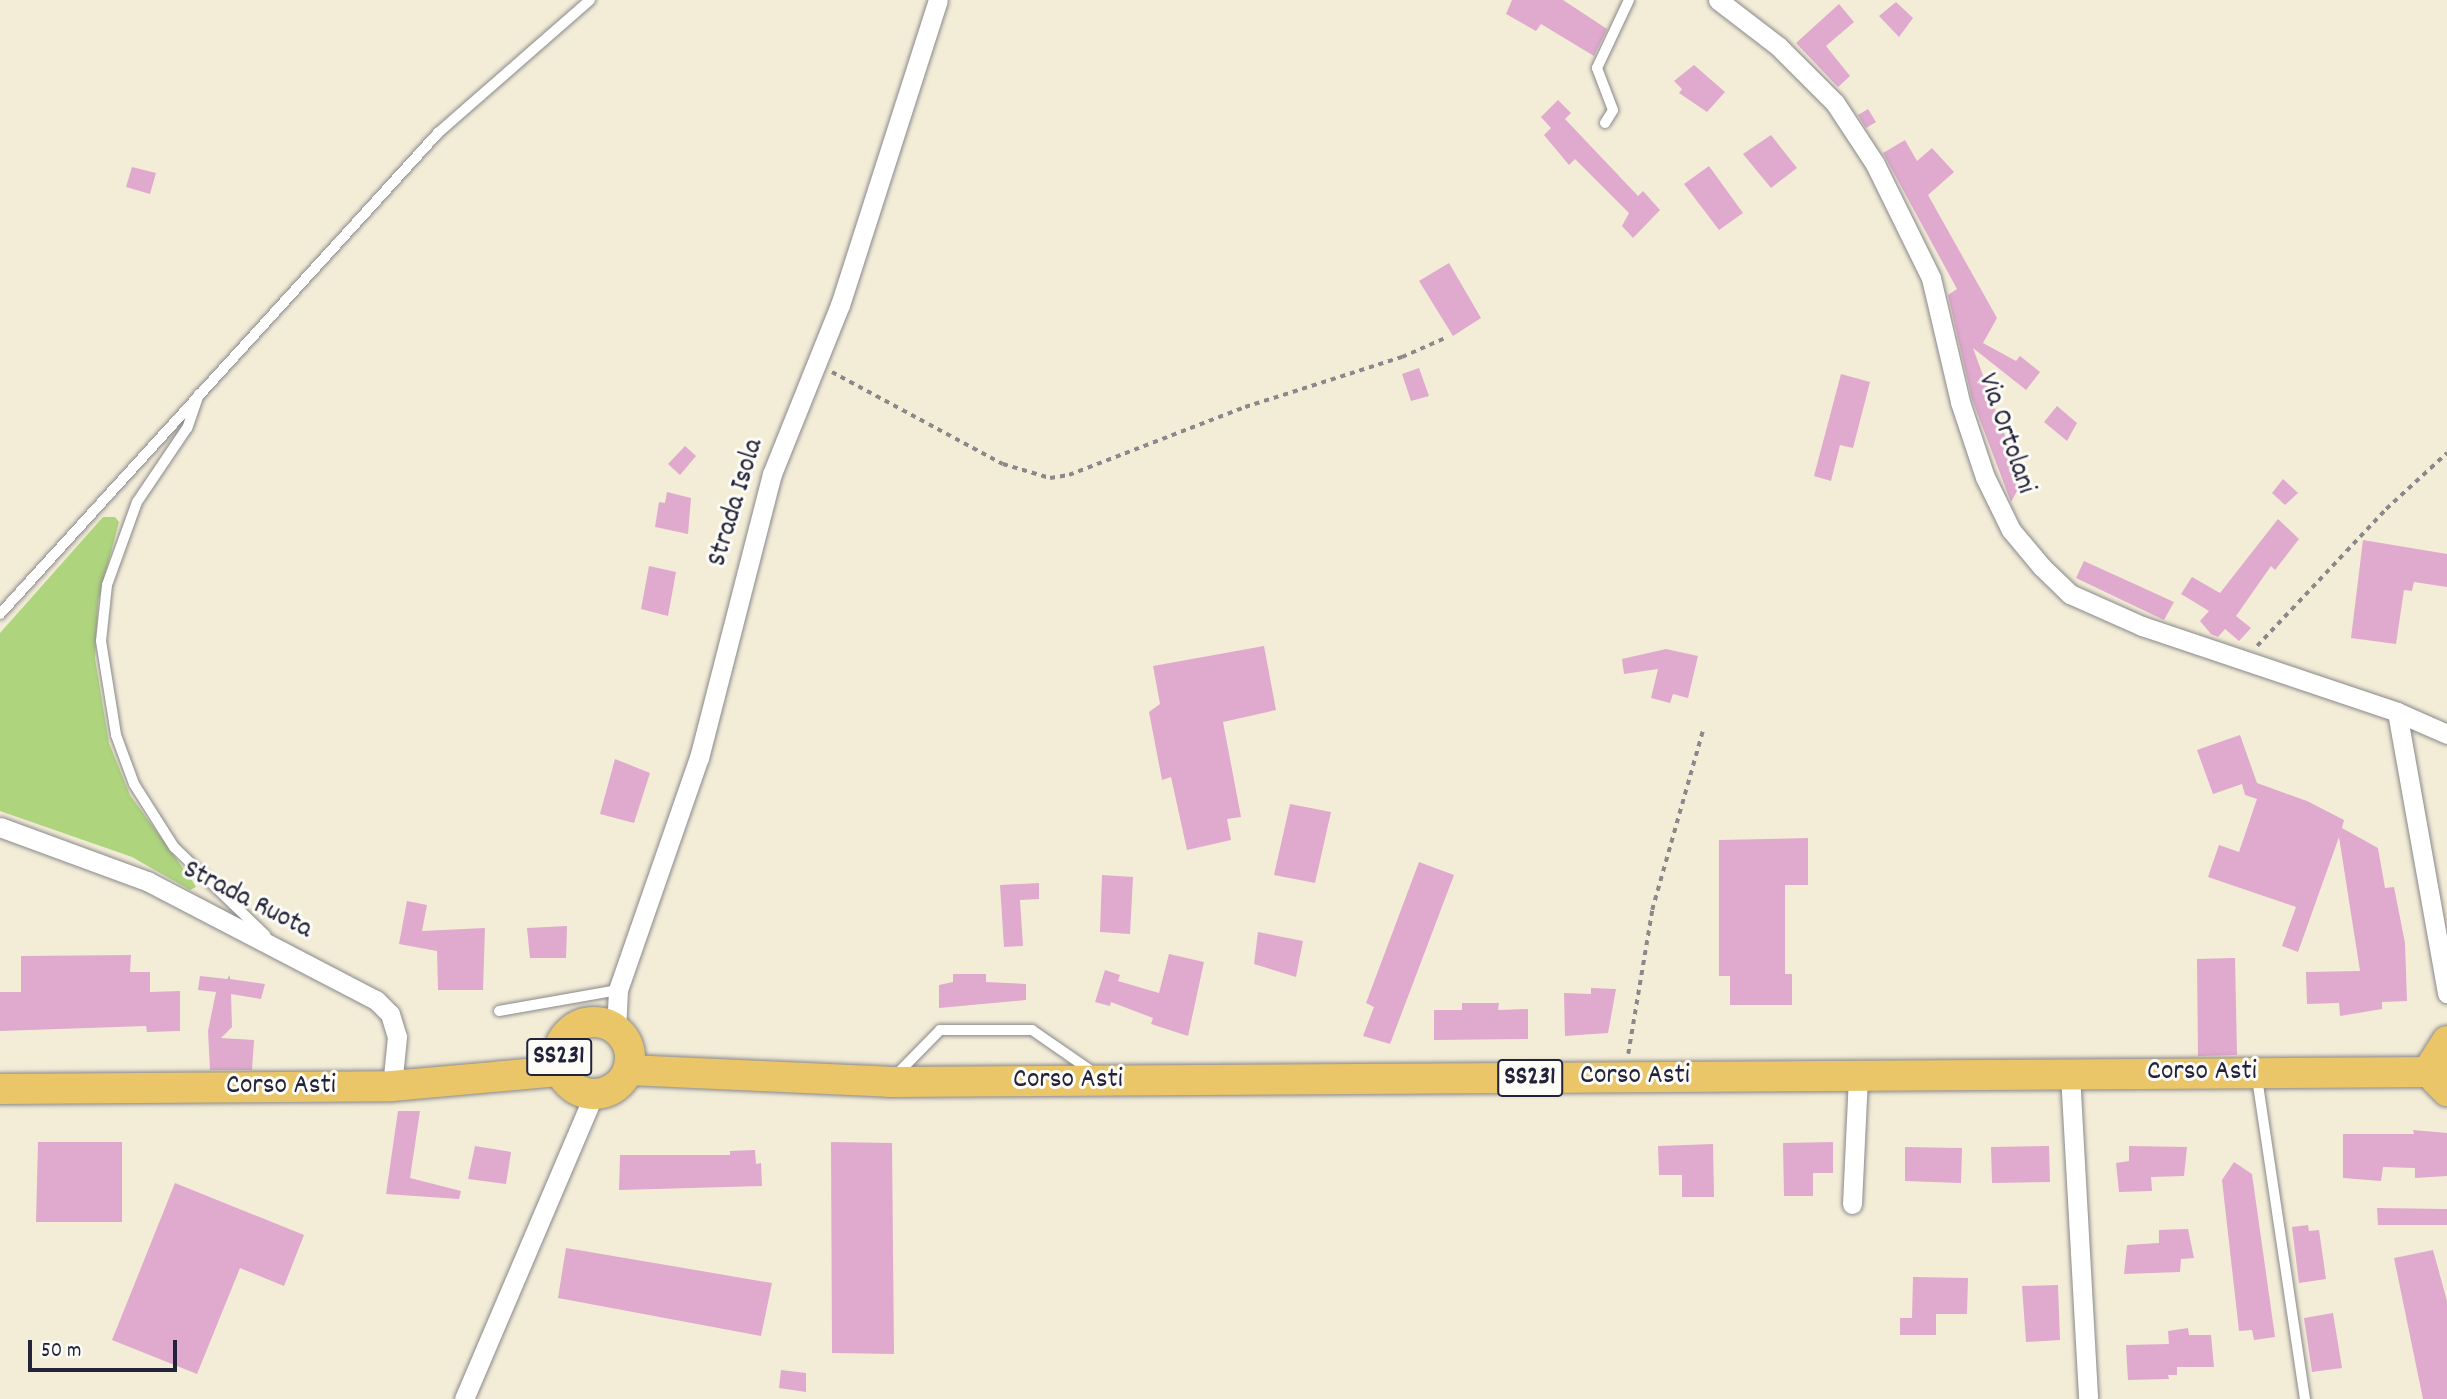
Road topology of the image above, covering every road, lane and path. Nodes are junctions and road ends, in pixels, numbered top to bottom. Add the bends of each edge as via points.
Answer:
1 (590, 0) edge
2 (938, 0) edge
3 (1629, 0) edge
4 (1718, 0) edge
5 (1605, 123) dead end
6 (1445, 338) dead end
7 (816, 363) junction
8 (201, 389) junction
9 (2447, 453) edge
10 (0, 614) edge
11 (2242, 662) junction
12 (2397, 712) junction
13 (1703, 730) dead end
14 (2447, 734) edge
15 (0, 827) edge
16 (284, 951) junction
17 (618, 990) junction
18 (2447, 994) edge
19 (499, 1011) dead end
20 (616, 1030) junction
21 (2447, 1041) edge
22 (628, 1070) junction
23 (561, 1071) junction
24 (2256, 1073) junction
25 (2070, 1074) junction
26 (1858, 1076) junction
27 (1630, 1077) junction
28 (1106, 1081) junction
29 (2440, 1081) edge
30 (889, 1082) junction
31 (392, 1086) junction
32 (0, 1089) edge
33 (594, 1094) junction
34 (1852, 1204) dead end
35 (2088, 1398) edge
36 (464, 1399) edge
37 (2305, 1399) edge

1 - 8 lane via 438,133
2 - 7 street, Strada Isola via 840,305
3 - 5 lane via 1597,68 1613,110
4 - 11 street, Via Ortolani via 1779,46 1835,103 1875,164 1931,278 1960,402 1986,477 2011,530 2070,594
6 - 7 path via 1402,357 1245,407 1069,475 1050,478 1003,464
7 - 17 street, Strada Isola via 772,474 699,758
8 - 10 lane
8 - 16 lane via 187,428 137,502 107,586 101,641 109,700 134,784 174,847
9 - 11 path via 2386,509
11 - 12 street, Via Ortolani
12 - 14 street, Via Ortolani
12 - 18 street
13 - 27 path via 1651,910 1627,1040
15 - 16 street, Strada Ruota via 147,881
16 - 31 street, Strada Ruota via 376,1000 390,1014 397,1037
17 - 19 lane
17 - 20 street, Strada Isola
20 - 22 main road, SS231 via 628,1048
20 - 23 main road, SS231 via 594,1022 573,1029 560,1048
21 - 29 main road, SS231 via 2435,1054
22 - 30 main road, Corso Asti / SS231
22 - 33 main road, SS231 via 615,1087
23 - 31 main road, Corso Asti
23 - 33 main road, SS231 via 574,1087
24 - 25 main road, Corso Asti / SS231
24 - 29 main road, Corso Asti / SS231
24 - 37 lane
25 - 26 main road, Corso Asti / SS231
25 - 35 street
26 - 27 main road, Corso Asti / SS231
26 - 34 street
27 - 28 main road, Corso Asti / SS231
28 - 30 main road, Corso Asti / SS231
28 - 30 lane via 1032,1030 940,1030
31 - 32 main road, Corso Asti
33 - 36 street

